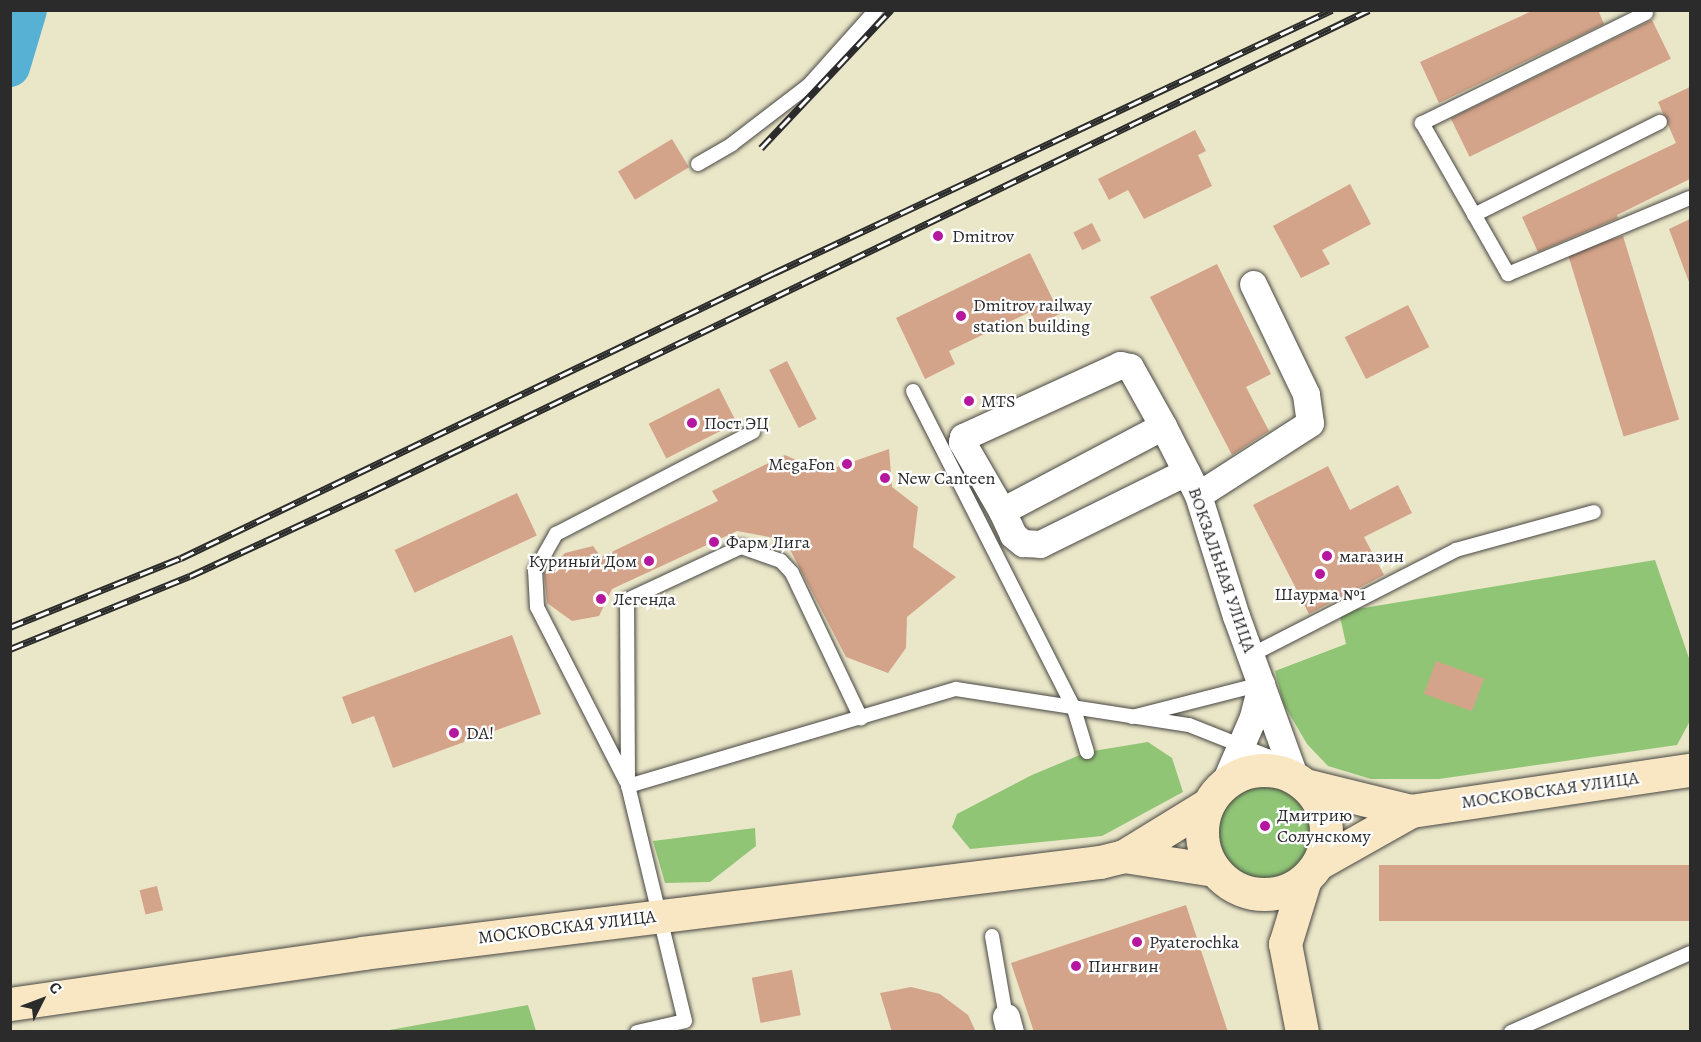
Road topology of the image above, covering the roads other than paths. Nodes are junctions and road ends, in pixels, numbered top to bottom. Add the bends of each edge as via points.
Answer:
1 (876, 10) edge
2 (1646, 13) dead end
3 (1660, 122) dead end
4 (698, 164) dead end
5 (1690, 198) edge
6 (1474, 214) junction
7 (1253, 284) dead end
8 (913, 391) dead end
9 (1163, 426) junction
10 (753, 432) dead end
11 (1192, 483) junction
12 (1002, 511) junction
13 (1594, 512) dead end
14 (1251, 655) junction
15 (1262, 684) junction
16 (1074, 710) junction
17 (861, 718) junction
18 (1127, 719) junction
19 (1242, 745) junction
20 (1087, 752) dead end
21 (1690, 771) edge
22 (1300, 781) junction
23 (628, 786) junction
24 (1216, 794) junction
25 (1410, 811) junction
26 (1124, 856) junction
27 (1312, 871) junction
28 (1226, 880) junction
29 (661, 915) junction
30 (992, 936) dead end
31 (1285, 944) junction
32 (1690, 953) edge
33 (10, 1004) edge
34 (1008, 1024) edge
35 (637, 1032) edge
36 (1302, 1032) edge
37 (1511, 1032) edge

1 - 4 lane via 809,86 732,144
2 - 6 lane via 1422,123
3 - 6 lane
5 - 6 lane via 1508,274
7 - 11 street via 1306,394 1310,423
8 - 16 lane
9 - 11 street, ВОКЗАЛЬНАЯ УЛИЦА
9 - 12 street
9 - 12 street, ВОКЗАЛЬНАЯ УЛИЦА via 1126,363 963,437 962,442
10 - 23 lane via 556,534 535,571 537,607
11 - 12 street via 1041,544 1023,543 1013,535
11 - 14 street, ВОКЗАЛЬНАЯ УЛИЦА
13 - 14 lane via 1456,550
14 - 15 street, ВОКЗАЛЬНАЯ УЛИЦА
15 - 18 lane
15 - 19 street
15 - 22 street, ВОКЗАЛЬНАЯ УЛИЦА
16 - 17 lane via 956,690
16 - 18 lane
16 - 20 lane
17 - 23 lane
17 - 23 lane via 792,573 781,561 741,547 627,600
18 - 19 lane via 1189,725
19 - 22 lane via 1267,756
19 - 24 street
21 - 25 main road, МОСКОВСКАЯ УЛИЦА
22 - 24 main road, МОСКОВСКАЯ УЛИЦА via 1259,769
22 - 25 main road, МОСКОВСКАЯ УЛИЦА
22 - 27 main road via 1322,809 1327,829
23 - 29 lane
24 - 26 main road, МОСКОВСКАЯ УЛИЦА
24 - 28 main road via 1201,836
25 - 27 main road, МОСКОВСКАЯ УЛИЦА
26 - 28 main road, МОСКОВСКАЯ УЛИЦА
26 - 29 main road, МОСКОВСКАЯ УЛИЦА via 923,886
27 - 28 main road, МОСКОВСКАЯ УЛИЦА via 1273,894
27 - 31 main road
28 - 31 main road
29 - 33 main road, МОСКОВСКАЯ УЛИЦА
29 - 35 lane via 685,1021
30 - 34 lane
31 - 36 main road
32 - 37 lane

